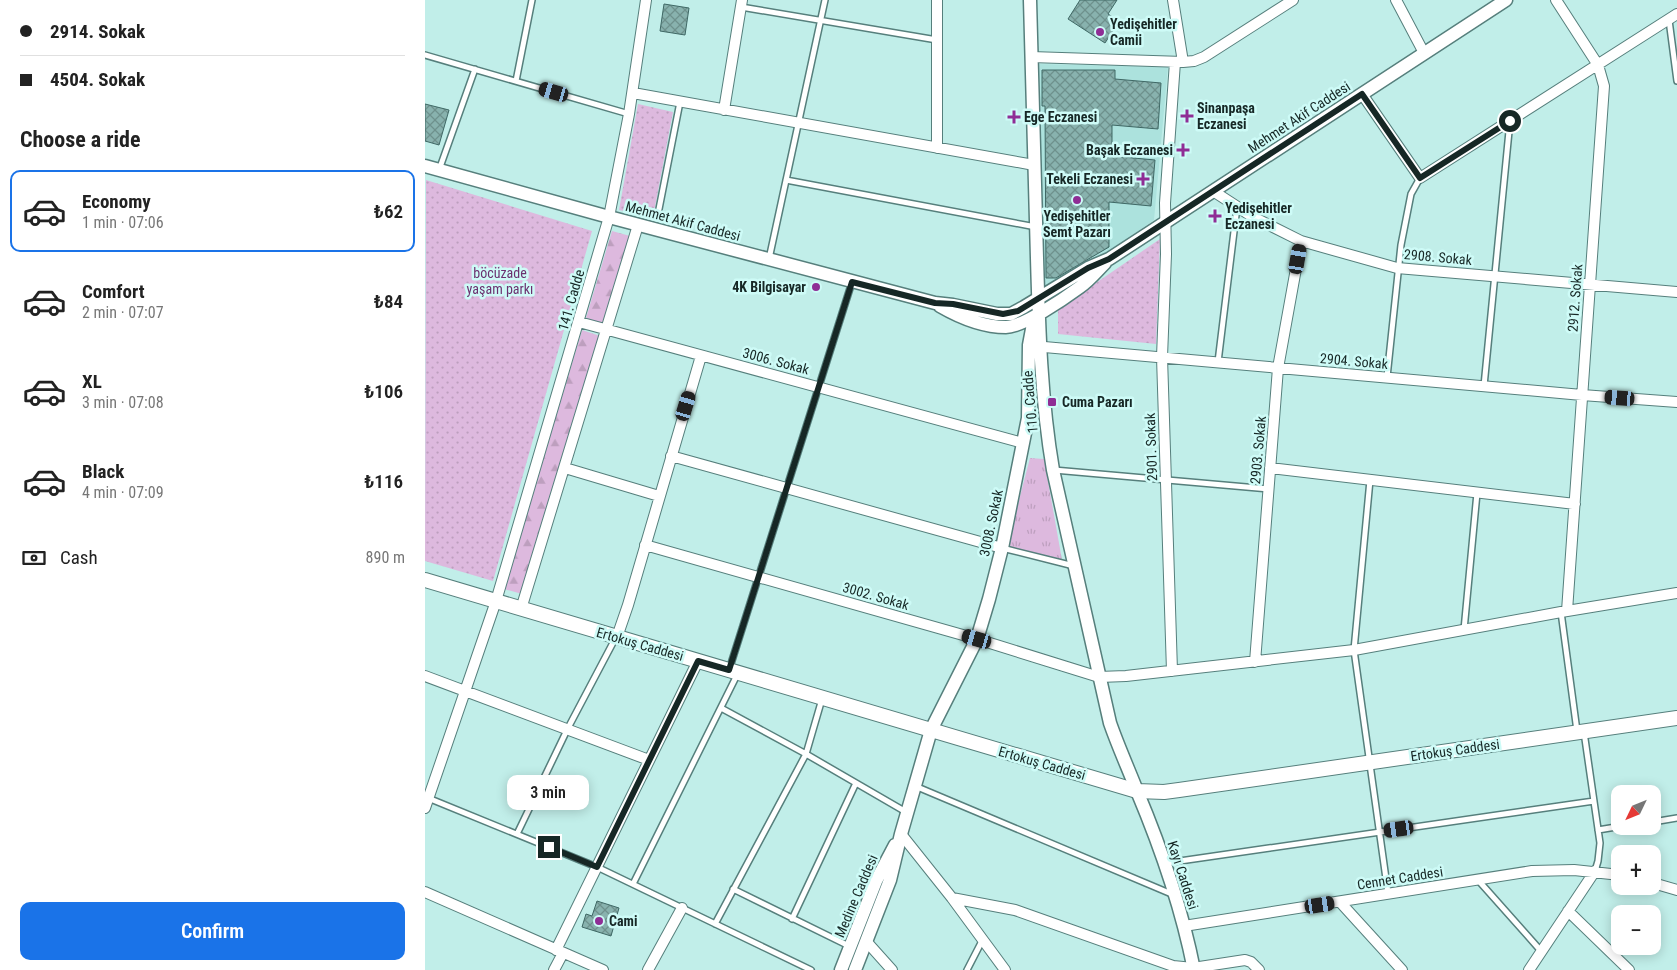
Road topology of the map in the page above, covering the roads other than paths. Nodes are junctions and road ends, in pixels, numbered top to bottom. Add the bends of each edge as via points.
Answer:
1 (531, 0) edge
2 (647, 0) edge
3 (825, 0) edge
4 (937, 0) edge
5 (1030, 0) edge
6 (1173, 0) edge
7 (1293, 0) edge
8 (1396, 0) edge
9 (1506, 0) edge
10 (1556, 0) edge
11 (742, 4) edge
12 (1280, 4) edge
13 (1673, 17) edge
14 (820, 21) junction
15 (937, 40) junction
16 (1424, 53) junction
17 (425, 55) edge
18 (1031, 57) junction
19 (1179, 62) junction
20 (1597, 65) junction
21 (475, 69) junction
22 (516, 81) junction
23 (1677, 81) edge
24 (633, 93) junction
25 (1362, 94) junction
26 (680, 102) junction
27 (724, 110) junction
28 (629, 114) junction
29 (1510, 121) junction
30 (798, 123) junction
31 (937, 148) junction
32 (1034, 165) junction
33 (425, 166) edge
34 (439, 170) junction
35 (1420, 178) junction
36 (786, 180) junction
37 (1213, 191) junction
38 (1237, 207) junction
39 (659, 209) dead end
40 (609, 218) junction
41 (1165, 222) junction
42 (638, 225) junction
43 (1036, 227) junction
44 (1301, 241) junction
45 (1109, 259) junction
46 (769, 260) junction
47 (1397, 268) junction
48 (1495, 276) junction
49 (852, 282) junction
50 (1590, 284) junction
51 (1677, 292) edge
52 (1038, 298) junction
53 (935, 303) junction
54 (1039, 312) junction
55 (579, 322) junction
56 (996, 326) junction
57 (607, 330) junction
58 (1035, 346) junction
59 (701, 356) junction
60 (1162, 357) junction
61 (1218, 362) junction
62 (1278, 368) junction
63 (1387, 378) junction
64 (1484, 386) junction
65 (819, 387) junction
66 (1582, 396) junction
67 (1677, 402) edge
68 (1023, 443) junction
69 (671, 456) junction
70 (565, 468) junction
71 (1271, 468) junction
72 (1053, 470) junction
73 (1370, 479) junction
74 (1166, 480) junction
75 (787, 488) junction
76 (1269, 489) junction
77 (1477, 492) junction
78 (659, 496) junction
79 (1575, 504) junction
80 (645, 545) junction
81 (1002, 548) junction
82 (1075, 567) junction
83 (759, 577) junction
84 (425, 580) edge
85 (1677, 593) edge
86 (496, 601) junction
87 (521, 609) junction
88 (1564, 612) junction
89 (1464, 630) junction
90 (617, 637) junction
91 (977, 639) junction
92 (1354, 650) junction
93 (698, 661) junction
94 (1255, 662) junction
95 (734, 671) junction
96 (1172, 671) junction
97 (425, 676) edge
98 (1099, 677) junction
99 (466, 690) junction
100 (823, 698) junction
101 (721, 708) junction
102 (1677, 718) edge
103 (568, 728) junction
104 (931, 730) junction
105 (1581, 732) junction
106 (805, 754) junction
107 (649, 760) junction
108 (1370, 763) junction
109 (857, 783) junction
110 (915, 786) junction
111 (1137, 791) junction
112 (426, 801) edge
113 (1594, 801) junction
114 (907, 813) junction
115 (1677, 818) edge
116 (1661, 821) edge
117 (1611, 828) edge
118 (1598, 830) junction
119 (1380, 832) junction
120 (517, 834) junction
121 (901, 834) junction
122 (1164, 863) junction
123 (597, 867) junction
124 (1595, 871) junction
125 (1611, 874) edge
126 (1478, 880) junction
127 (633, 884) junction
128 (1661, 885) edge
129 (733, 889) junction
130 (1677, 890) edge
131 (425, 892) edge
132 (1388, 894) junction
133 (1174, 895) junction
134 (952, 898) junction
135 (1340, 902) junction
136 (682, 908) junction
137 (1568, 911) junction
138 (792, 918) junction
139 (715, 924) junction
140 (1184, 926) junction
141 (983, 939) junction
142 (866, 941) junction
143 (850, 947) junction
144 (559, 951) junction
145 (1542, 951) junction
146 (1194, 969) edge
147 (554, 970) edge
148 (603, 970) edge
149 (648, 970) edge
150 (811, 970) edge
151 (841, 970) edge
152 (855, 970) edge
153 (893, 970) edge
154 (967, 970) edge
155 (1005, 970) edge
156 (1259, 970) edge
157 (1402, 970) edge
158 (1529, 970) edge
159 (1629, 970) edge

1 - 22 lane
2 - 24 street, 141. Cadde
3 - 14 lane
4 - 15 street
5 - 18 street, 110. Cadde
6 - 19 street, 2901. Sokak
7 - 12 street
8 - 16 street
9 - 16 street, Mehmet Akif Caddesi
10 - 20 street, 2912. Sokak
11 - 14 lane
11 - 27 street
12 - 19 street via 1204,57
13 - 20 street
13 - 23 lane
14 - 15 lane
14 - 30 lane
15 - 31 street
16 - 25 street, Mehmet Akif Caddesi
17 - 21 lane
18 - 19 street
18 - 32 street, 110. Cadde
19 - 41 street, 2901. Sokak
20 - 29 street
20 - 50 street, 2912. Sokak via 1603,79 1604,94
21 - 22 lane
21 - 34 lane
22 - 28 lane
24 - 26 street
24 - 28 street, 141. Cadde
25 - 35 street
25 - 37 street, Mehmet Akif Caddesi
26 - 27 street
26 - 39 lane
27 - 30 street
28 - 40 street, 141. Cadde
29 - 35 street
29 - 48 lane
30 - 31 street
30 - 36 lane
31 - 32 street
32 - 43 street, 110. Cadde
33 - 34 street, Mehmet Akif Caddesi
34 - 40 street, Mehmet Akif Caddesi
35 - 47 lane via 1411,194
36 - 43 lane
36 - 46 lane
37 - 38 street, 2908. Sokak
37 - 41 street, Mehmet Akif Caddesi
38 - 44 street, 2908. Sokak
38 - 61 lane
40 - 42 street, Mehmet Akif Caddesi
40 - 55 street, 141. Cadde
41 - 45 street, Mehmet Akif Caddesi
41 - 60 street, 2901. Sokak via 1167,254
42 - 46 street, Mehmet Akif Caddesi
42 - 57 street
43 - 52 street, 110. Cadde
44 - 47 street, 2908. Sokak
44 - 62 street, 2903. Sokak
45 - 52 street, Mehmet Akif Caddesi
45 - 54 street, Mehmet Akif Caddesi via 1081,286
46 - 49 street, Mehmet Akif Caddesi
47 - 48 street, 2908. Sokak
47 - 63 lane
48 - 50 street, 2908. Sokak
48 - 64 lane
49 - 53 street, Mehmet Akif Caddesi
49 - 65 lane
50 - 51 street, 2908. Sokak
50 - 66 street, 2912. Sokak
52 - 53 street, Mehmet Akif Caddesi via 1018,311 1003,314
52 - 54 street, 110. Cadde
53 - 56 street, Mehmet Akif Caddesi via 967,319
54 - 56 street, Mehmet Akif Caddesi via 1019,324
54 - 58 street, 110. Cadde
55 - 57 street, 3006. Sokak
55 - 86 street, 141. Cadde
56 - 58 street via 1015,332
57 - 59 street, 3006. Sokak
57 - 70 street
58 - 60 street, 2904. Sokak
58 - 68 street, 3008. Sokak
58 - 72 street, 110. Cadde
59 - 65 street, 3006. Sokak
59 - 69 street
60 - 61 street, 2904. Sokak
60 - 74 street, 2901. Sokak
61 - 62 street, 2904. Sokak
62 - 63 street, 2904. Sokak
62 - 71 street, 2903. Sokak
63 - 64 street, 2904. Sokak
64 - 66 street, 2904. Sokak
65 - 68 street, 3006. Sokak
65 - 75 lane
66 - 67 street, 2904. Sokak
66 - 79 street, 2912. Sokak
68 - 81 street, 3008. Sokak
69 - 75 street
69 - 78 street
70 - 78 street
70 - 87 street
71 - 73 street
71 - 76 street, 2903. Sokak
72 - 74 lane
72 - 82 street, 110. Cadde
73 - 77 street
73 - 92 lane
74 - 76 lane
74 - 96 street, 2901. Sokak
75 - 81 street
75 - 83 lane
76 - 94 street, 2903. Sokak
77 - 79 street
77 - 89 lane
78 - 80 street
79 - 88 street, 2912. Sokak
80 - 83 street, 3002. Sokak
80 - 90 street
81 - 82 lane
81 - 91 street, 3008. Sokak
82 - 98 street, 110. Cadde
83 - 91 street, 3002. Sokak
83 - 95 lane
84 - 86 main road, Ertokuş Caddesi
85 - 88 street, 3002. Sokak
86 - 87 main road, Ertokuş Caddesi
86 - 99 street, 141. Cadde
87 - 90 main road, Ertokuş Caddesi
88 - 89 street, 3002. Sokak
88 - 105 lane, 2912. Sokak
89 - 92 street, 3002. Sokak
90 - 93 main road, Ertokuş Caddesi
90 - 103 lane
91 - 98 street, 3002. Sokak
91 - 104 street, 3008. Sokak
92 - 94 street, 3002. Sokak
92 - 108 lane
93 - 95 main road, Ertokuş Caddesi
93 - 107 street
94 - 96 street, 3002. Sokak
95 - 100 main road, Ertokuş Caddesi
95 - 101 lane
96 - 98 street, 3002. Sokak
97 - 99 street
98 - 111 street, 110. Cadde via 1110,723
99 - 103 street
99 - 112 street, 141. Cadde
100 - 104 main road, Ertokuş Caddesi
100 - 106 lane
101 - 106 lane
101 - 127 lane
102 - 105 main road, Ertokuş Caddesi
103 - 107 street
103 - 120 lane
104 - 110 street, Medine Caddesi
104 - 111 main road, Ertokuş Caddesi
105 - 108 main road, Ertokuş Caddesi
105 - 113 lane, 2912. Sokak
106 - 109 lane
106 - 129 lane
107 - 123 street
108 - 111 main road, Ertokuş Caddesi via 1164,792
108 - 119 lane
109 - 114 lane
109 - 138 lane
110 - 114 street, Medine Caddesi
110 - 133 lane
111 - 122 street, Kayı Caddesi
112 - 120 lane
113 - 118 lane, 2912. Sokak
113 - 119 lane
114 - 121 street, Medine Caddesi
115 - 116 lane
117 - 118 lane
118 - 124 lane, 2912. Sokak via 1600,852
119 - 122 lane
119 - 132 lane
120 - 123 lane
121 - 134 street
121 - 142 street, Medine Caddesi via 890,880
121 - 143 street, Medine Caddesi via 882,867
122 - 133 street, Kayı Caddesi
123 - 127 lane
123 - 144 street
124 - 125 street, Cennet Caddesi
124 - 126 street, Cennet Caddesi via 1533,872
124 - 137 street
126 - 132 street, Cennet Caddesi
126 - 145 lane
127 - 136 lane
128 - 130 street
129 - 138 lane
129 - 139 lane
131 - 144 street
132 - 135 street, Cennet Caddesi
133 - 140 street, Kayı Caddesi
134 - 141 street
134 - 146 street via 1015,910 1161,962
135 - 140 street, Cennet Caddesi
135 - 157 street
136 - 139 lane
136 - 149 street
137 - 145 street
137 - 159 street
138 - 143 lane
139 - 150 lane
140 - 146 street, Kayı Caddesi
141 - 154 lane
141 - 155 street
142 - 152 street, Medine Caddesi
142 - 153 street
143 - 151 street, Medine Caddesi
144 - 147 street
144 - 148 street
145 - 158 street
146 - 156 street via 1245,960

